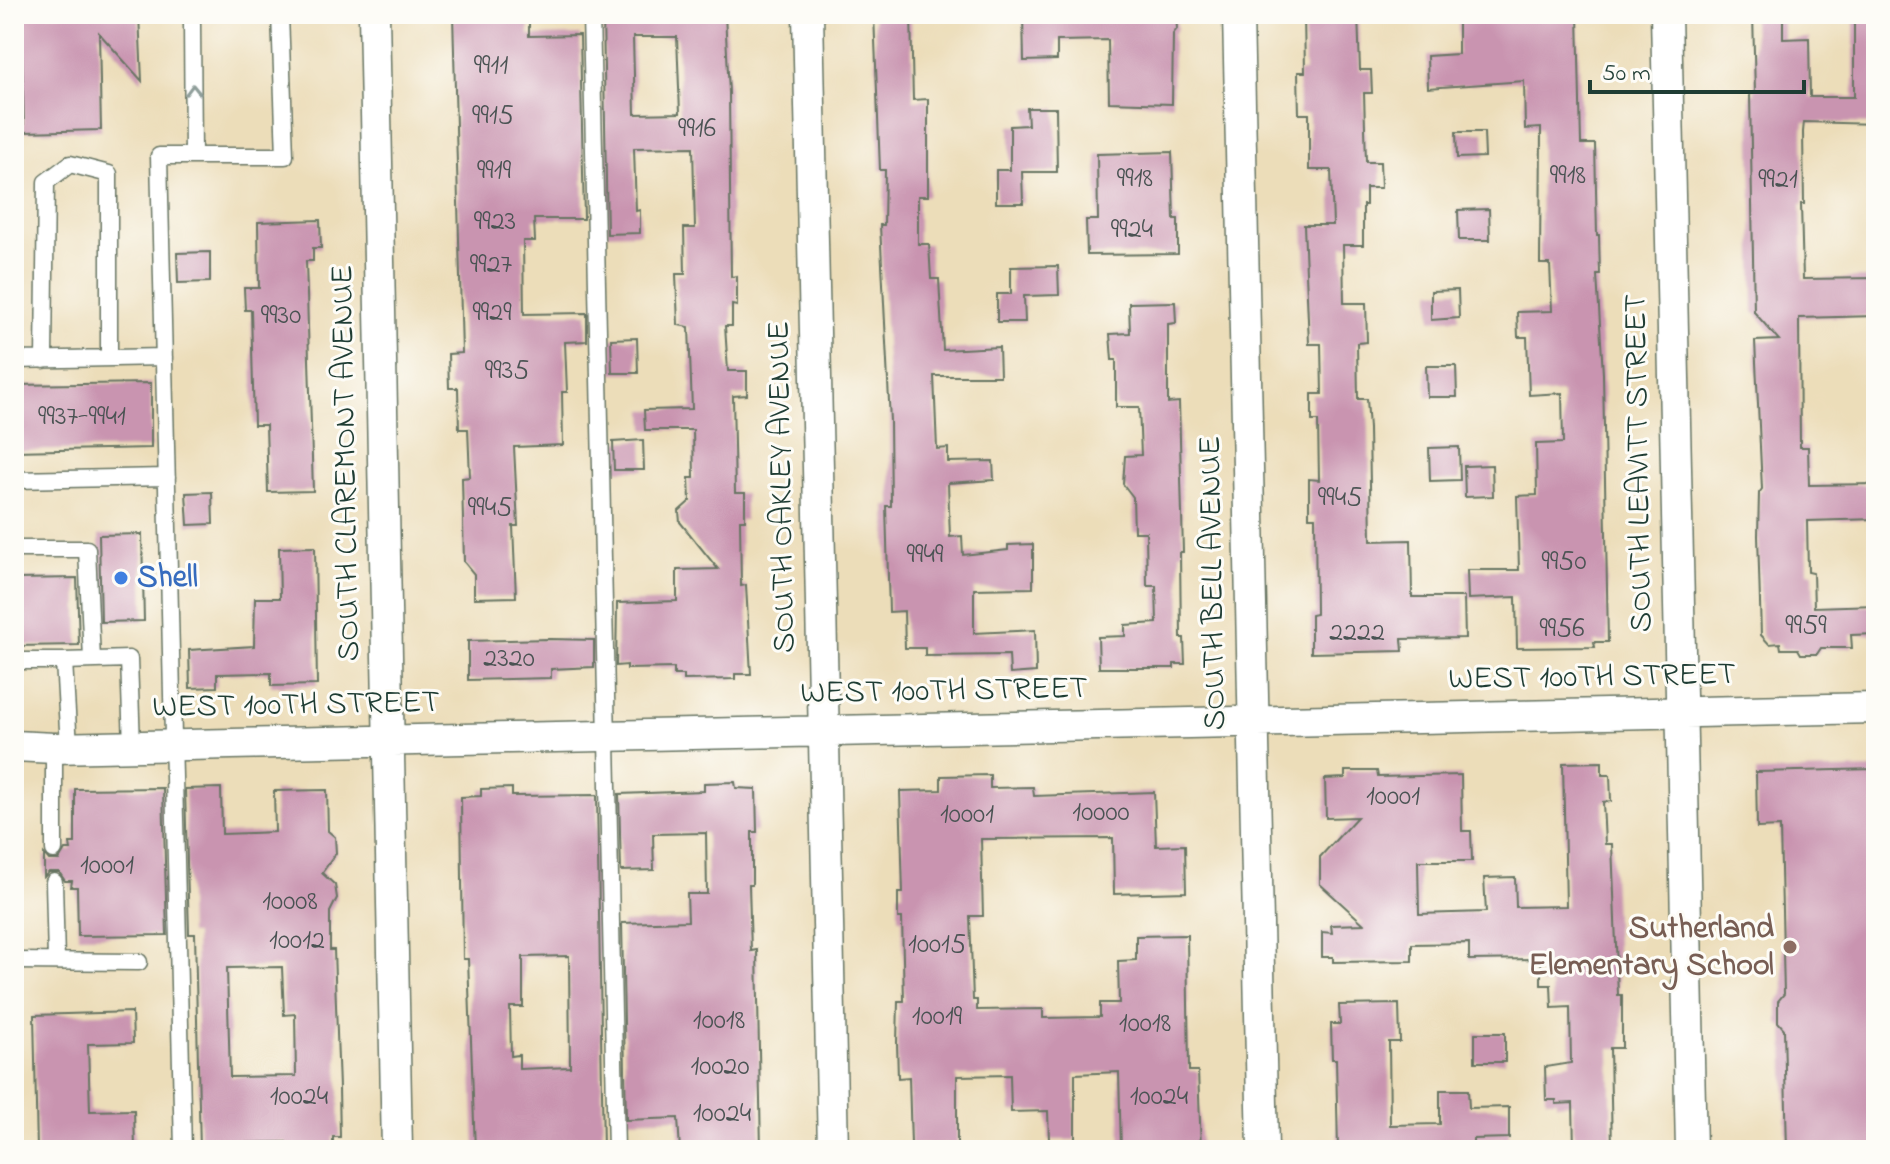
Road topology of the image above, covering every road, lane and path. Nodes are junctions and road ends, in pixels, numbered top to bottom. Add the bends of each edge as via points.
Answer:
1 (280, 14) edge
2 (374, 14) edge
3 (591, 14) edge
4 (808, 14) edge
5 (1238, 14) edge
6 (1666, 14) edge
7 (192, 23) dead end
8 (193, 156) junction
9 (164, 357) junction
10 (109, 358) junction
11 (14, 360) edge
12 (44, 360) junction
13 (167, 477) junction
14 (14, 480) edge
15 (14, 549) edge
16 (92, 660) junction
17 (14, 661) edge
18 (64, 661) junction
19 (1876, 708) edge
20 (1682, 712) junction
21 (1253, 721) junction
22 (824, 730) junction
23 (607, 735) junction
24 (389, 740) junction
25 (173, 745) junction
26 (14, 746) edge
27 (132, 746) junction
28 (61, 747) junction
29 (54, 850) dead end
30 (54, 882) dead end
31 (14, 961) edge
32 (56, 961) junction
33 (139, 962) dead end
34 (183, 1150) edge
35 (397, 1150) edge
36 (616, 1150) edge
37 (833, 1150) edge
38 (1263, 1150) edge
39 (1691, 1150) edge

1 - 8 lane via 285,156
2 - 24 street, SOUTH CLAREMONT AVENUE
3 - 23 lane
4 - 22 street, SOUTH OAKLEY AVENUE
5 - 21 street, SOUTH BELL AVENUE
6 - 20 street, SOUTH LEAVITT STREET
8 -> 7 lane
8 - 9 lane via 159,156
9 - 10 lane
9 - 13 lane
10 - 12 lane
10 - 12 lane via 109,174 70,164 46,182
11 - 12 lane
13 - 14 lane
13 - 25 lane
15 - 16 lane via 87,549
16 - 18 lane
16 - 27 lane via 129,659
17 - 18 lane
18 - 28 lane
19 - 20 street, WEST 100TH STREET
20 - 21 street, WEST 100TH STREET
20 - 39 street, SOUTH LEAVITT STREET
21 - 22 street, WEST 100TH STREET
21 - 38 street, SOUTH BELL AVENUE
22 - 23 street, WEST 100TH STREET
22 - 37 street, SOUTH OAKLEY AVENUE
23 - 24 street, WEST 100TH STREET
23 - 36 lane
24 - 25 street, WEST 100TH STREET
24 - 35 street, SOUTH CLAREMONT AVENUE
25 - 27 street, WEST 100TH STREET
25 - 34 lane
26 - 28 street, WEST 100TH STREET
27 - 28 street, WEST 100TH STREET
28 - 29 lane
30 - 32 lane
31 - 32 lane
32 - 33 lane

